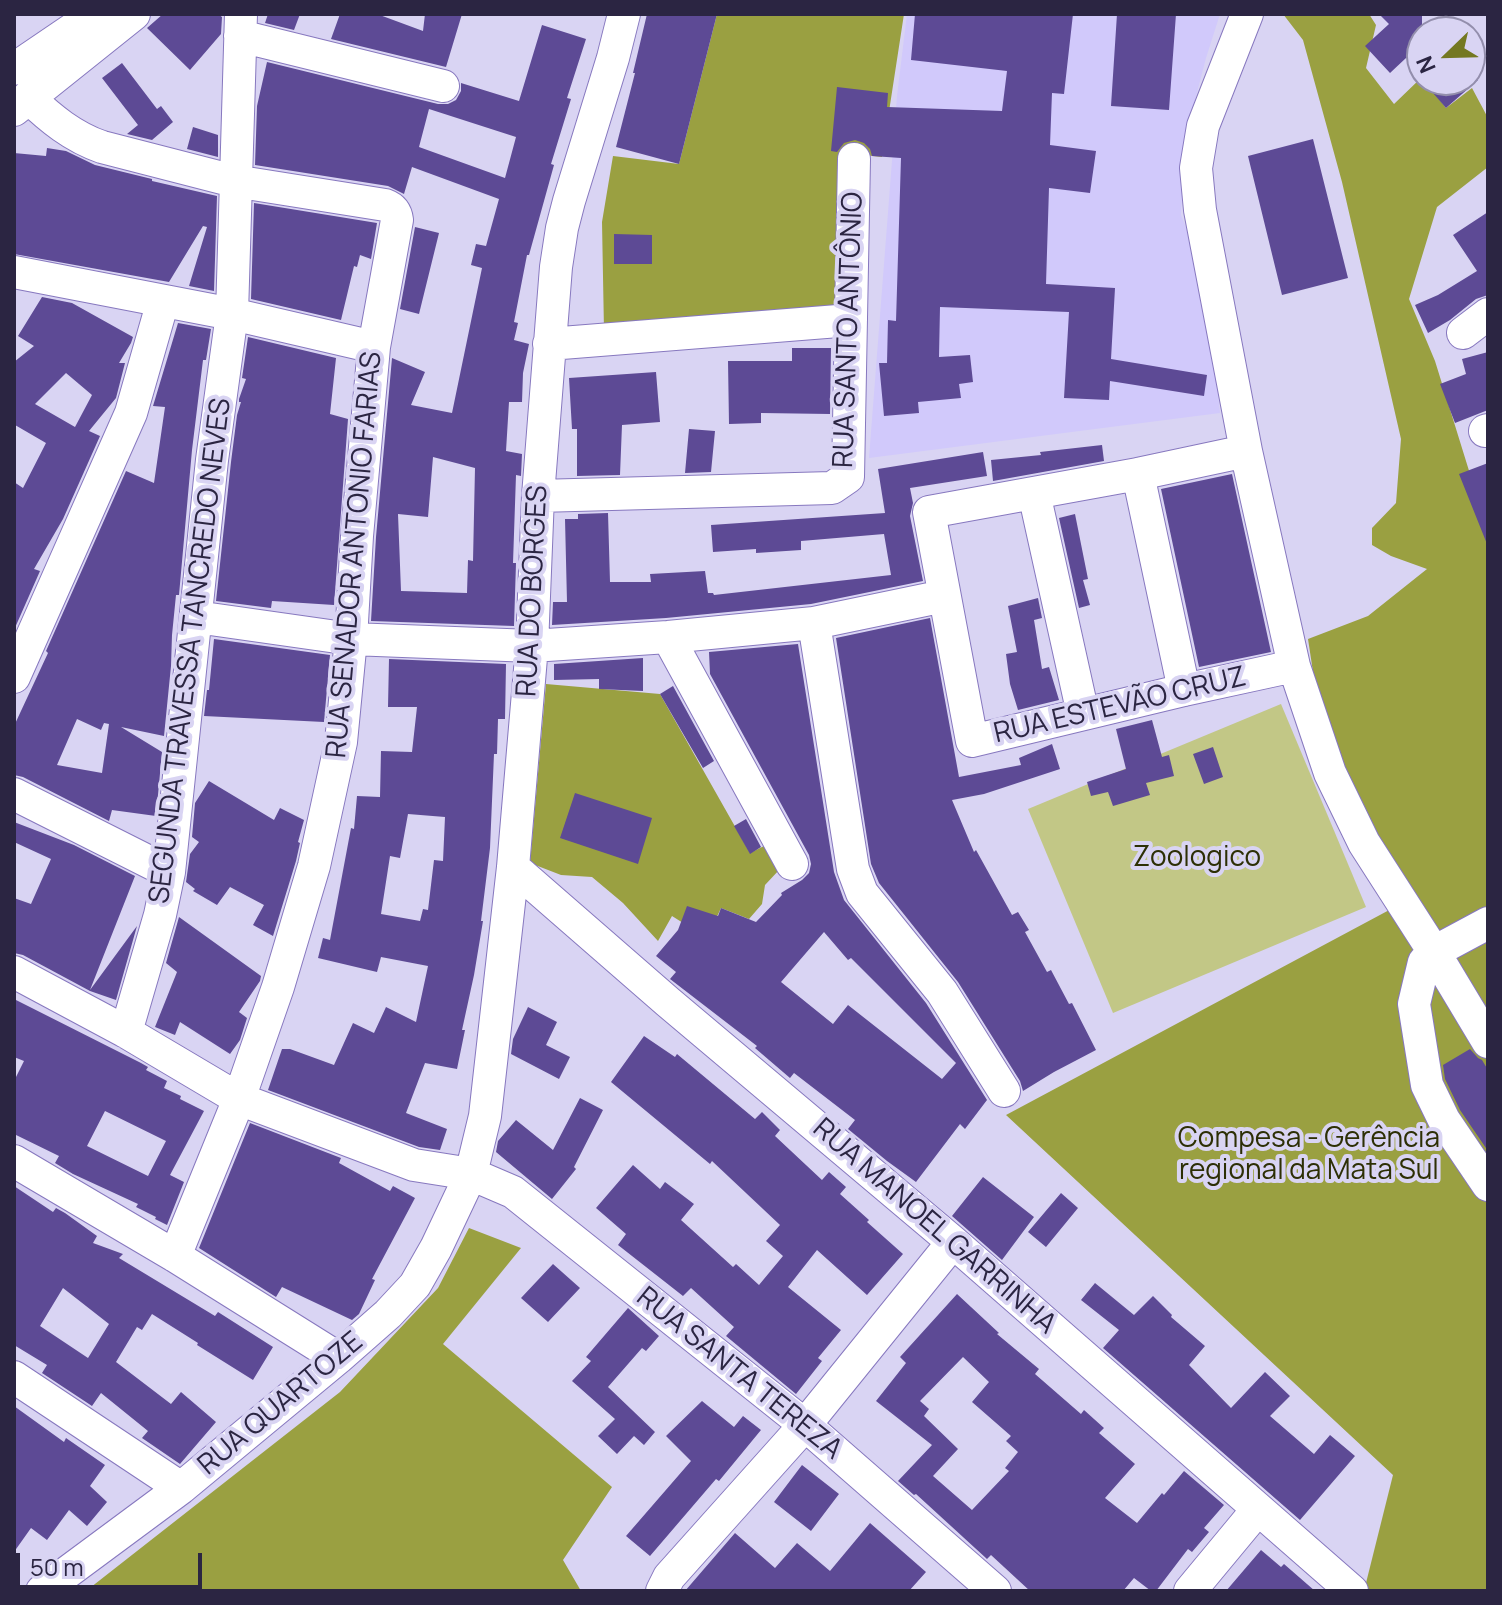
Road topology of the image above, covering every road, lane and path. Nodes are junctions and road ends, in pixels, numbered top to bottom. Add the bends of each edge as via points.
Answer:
1 (95, 14) edge
2 (134, 14) edge
3 (624, 14) edge
4 (1247, 14) edge
5 (240, 25) edge
6 (17, 61) edge
7 (443, 86) dead end
8 (21, 104) edge
9 (854, 159) dead end
10 (234, 181) junction
11 (14, 272) edge
12 (163, 301) junction
13 (232, 314) junction
14 (851, 320) junction
15 (549, 344) junction
16 (374, 347) junction
17 (1246, 451) junction
18 (1138, 474) junction
19 (1034, 493) junction
20 (538, 496) junction
21 (944, 596) junction
22 (196, 617) junction
23 (25, 620) edge
24 (814, 623) junction
25 (668, 637) junction
26 (351, 639) junction
27 (532, 646) junction
28 (1294, 666) junction
29 (14, 677) edge
30 (1184, 690) junction
31 (1083, 714) junction
32 (14, 794) edge
33 (792, 864) dead end
34 (513, 867) junction
35 (169, 872) junction
36 (1488, 923) edge
37 (1434, 952) junction
38 (14, 972) edge
39 (126, 1032) junction
40 (1488, 1042) edge
41 (1004, 1091) dead end
42 (239, 1099) junction
43 (14, 1161) edge
44 (471, 1174) junction
45 (1488, 1185) edge
46 (953, 1242) junction
47 (175, 1256) junction
48 (338, 1358) junction
49 (14, 1377) edge
50 (805, 1425) junction
51 (181, 1488) junction
52 (1258, 1509) junction
53 (42, 1591) edge
54 (662, 1591) edge
55 (995, 1591) edge
56 (1190, 1591) edge
57 (1352, 1591) edge

1 - 6 street
2 - 8 street
3 - 15 street, RUA DO BORGES via 562,228
4 - 17 street via 1203,126 1196,168
5 - 7 street
5 - 10 street, SEGUNDA TRAVESSA TANCREDO NEVES
8 - 10 street via 88,142
9 - 14 street, RUA SANTO ANTÔNIO
10 - 13 street, SEGUNDA TRAVESSA TANCREDO NEVES
10 - 16 street, RUA SENADOR ANTONIO FARIAS via 385,205 396,213
11 - 12 street
12 - 13 street
12 - 23 street via 131,413
13 - 16 street
13 - 22 street, SEGUNDA TRAVESSA TANCREDO NEVES
14 - 15 street
14 - 20 street, RUA SANTO ANTÔNIO via 848,477 832,488
15 - 20 street, RUA DO BORGES
16 - 26 street, RUA SENADOR ANTONIO FARIAS
17 - 18 street, RUA ESTEVÃO CRUZ
17 - 28 street
18 - 19 street, RUA ESTEVÃO CRUZ
18 - 30 street
19 - 21 street, RUA ESTEVÃO CRUZ via 929,512
19 - 31 street
20 - 27 street, RUA DO BORGES
21 - 24 street
21 - 31 street, RUA ESTEVÃO CRUZ via 972,741
22 - 26 street
22 - 35 street, SEGUNDA TRAVESSA TANCREDO NEVES
23 - 29 street
24 - 25 street
24 - 41 street via 857,881 942,992
25 - 27 street
25 - 33 street
26 - 27 street
26 - 42 street, RUA SENADOR ANTONIO FARIAS via 341,742 314,866
27 - 34 street, RUA DO BORGES
28 - 30 street, RUA ESTEVÃO CRUZ
28 - 37 street via 1330,773 1364,843
30 - 31 street, RUA ESTEVÃO CRUZ
32 - 35 street
34 - 44 street, RUA DO BORGES via 485,1116
34 - 46 street, RUA MANOEL GARRINHA
35 - 39 street, SEGUNDA TRAVESSA TANCREDO NEVES
36 - 37 street
37 - 40 street
37 - 45 street via 1424,962 1414,1004 1427,1085
38 - 39 street, RUA SANTA TEREZA
39 - 42 street, RUA SANTA TEREZA
42 - 44 street, RUA SANTA TEREZA via 414,1165
42 - 47 street, RUA SENADOR ANTONIO FARIAS
43 - 47 street
44 - 48 street, RUA QUARTOZE via 415,1285
44 - 50 street, RUA SANTA TEREZA via 525,1201
46 - 50 street
46 - 52 street, RUA MANOEL GARRINHA
47 - 48 street
48 - 51 street, RUA QUARTOZE
49 - 51 street
50 - 54 street
50 - 55 street, RUA SANTA TEREZA
51 - 53 street, RUA QUARTOZE
52 - 56 street
52 - 57 street, RUA MANOEL GARRINHA

